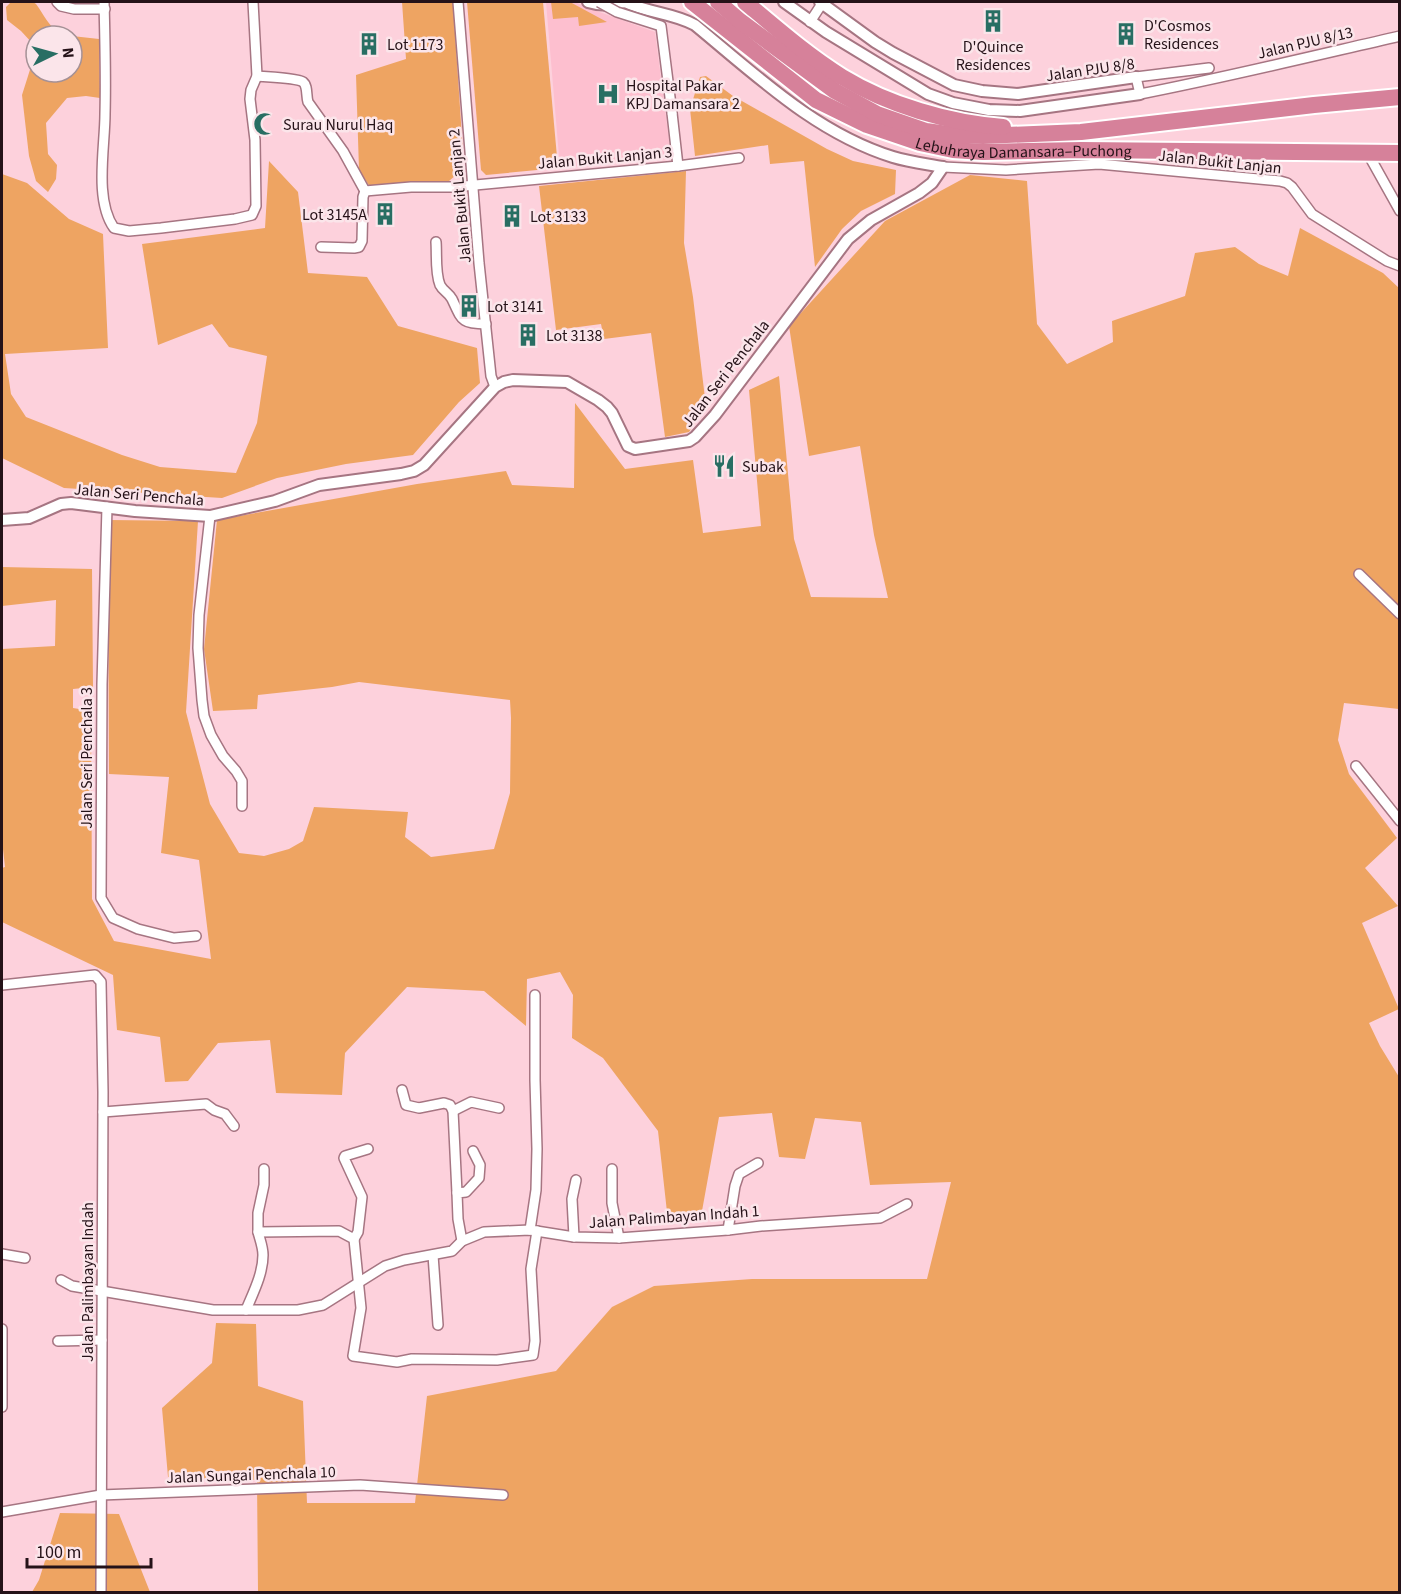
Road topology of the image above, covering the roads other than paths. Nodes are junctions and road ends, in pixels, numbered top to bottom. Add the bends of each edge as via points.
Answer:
1 (57, 2) edge
2 (253, 2) edge
3 (458, 2) edge
4 (588, 2) edge
5 (600, 2) edge
6 (625, 2) edge
7 (692, 2) edge
8 (718, 2) edge
9 (745, 2) edge
10 (784, 2) edge
11 (822, 2) edge
12 (105, 5) edge
13 (810, 22) junction
14 (1400, 36) edge
15 (1179, 72) junction
16 (1197, 74) junction
17 (258, 76) junction
18 (1136, 77) junction
19 (1218, 78) junction
20 (1166, 89) junction
21 (1140, 94) junction
22 (1400, 97) edge
23 (1082, 132) junction
24 (1367, 152) junction
25 (1400, 153) edge
26 (739, 158) dead end
27 (678, 166) junction
28 (943, 167) junction
29 (472, 184) junction
30 (365, 191) junction
31 (1400, 211) edge
32 (436, 242) dead end
33 (321, 247) dead end
34 (1400, 266) edge
35 (486, 324) junction
36 (495, 387) junction
37 (107, 507) junction
38 (210, 516) junction
39 (2, 520) edge
40 (1359, 574) dead end
41 (1400, 614) edge
42 (1356, 766) dead end
43 (242, 806) dead end
44 (1400, 821) edge
45 (196, 936) dead end
46 (2, 985) edge
47 (535, 995) dead end
48 (402, 1090) dead end
49 (499, 1108) dead end
50 (453, 1111) junction
51 (103, 1112) junction
52 (234, 1126) dead end
53 (368, 1149) dead end
54 (472, 1151) dead end
55 (758, 1163) dead end
56 (264, 1169) dead end
57 (612, 1169) dead end
58 (576, 1180) dead end
59 (457, 1193) junction
60 (907, 1204) dead end
61 (728, 1230) junction
62 (533, 1231) junction
63 (258, 1232) junction
64 (574, 1237) junction
65 (619, 1238) junction
66 (354, 1239) junction
67 (462, 1241) junction
68 (2, 1254) edge
69 (433, 1255) junction
70 (25, 1258) dead end
71 (61, 1280) dead end
72 (358, 1282) junction
73 (102, 1291) junction
74 (246, 1310) junction
75 (438, 1325) dead end
76 (2, 1329) edge
77 (102, 1340) junction
78 (58, 1341) dead end
79 (2, 1407) edge
80 (101, 1494) junction
81 (503, 1495) dead end
82 (2, 1512) edge
83 (101, 1593) edge

1 - 12 street via 74,9
2 - 17 street
3 - 29 street, Jalan Bukit Lanjan 2
4 - 6 street, Jalan Bukit Lanjan via 614,6
5 - 27 street, bridge via 617,12 661,26
6 - 28 street, Jalan Bukit Lanjan via 695,25 816,122 846,138 895,158
7 - 24 highway, Lebuhraya Damansara–Puchong via 816,100 867,125 920,143 983,152
8 - 23 highway, Lebuhraya Damansara–Puchong via 835,91 877,114 926,131 954,135
9 - 23 highway via 841,76 905,106 987,126
10 - 13 street, Jalan PJU 8/8
11 - 13 street
11 - 18 street, Jalan PJU 8/8 via 893,53 954,85 1018,94
12 - 17 street via 103,181 105,213 114,228 161,228 235,219 255,211 255,140 249,99
13 - 21 street, Jalan PJU 8/8 via 928,94 953,103 1020,111
14 - 19 street, Jalan PJU 8/13
15 - 16 street
15 - 16 street, Jalan PJU 8/8 via 1209,68
15 - 18 street, Jalan PJU 8/8
16 - 19 street
16 - 20 street
17 - 30 street via 306,85 312,109 343,151
18 - 21 street
19 - 20 street, Jalan PJU 8/13
20 - 21 street, Jalan PJU 8/8
22 - 23 highway, Lebuhraya Damansara–Puchong
24 - 25 highway, Lebuhraya Damansara–Puchong
24 - 31 street
26 - 27 street, Jalan Bukit Lanjan 3
27 - 29 street, Jalan Bukit Lanjan 3
28 - 34 street, Jalan Bukit Lanjan via 1006,170 1100,164 1280,181 1292,187 1312,214
28 - 36 street, Jalan Seri Penchala via 919,193 871,220 848,239 715,415 689,441 628,446 607,407 567,382 513,380
29 - 30 street, Jalan Bukit Lanjan 3
29 - 35 street, Jalan Bukit Lanjan 2
30 - 33 street via 359,247
32 - 35 street via 441,286 452,298 461,319
35 - 36 street, Jalan Bukit Lanjan 2 via 490,376
36 - 38 street, Jalan Seri Penchala via 424,465 414,471 319,485 274,501
37 - 38 street, Jalan Seri Penchala
37 - 39 street, Jalan Seri Penchala via 71,502 29,518
37 - 45 street, Jalan Seri Penchala 3 via 101,898 114,918 138,929 174,938
38 - 43 street via 198,648 202,700 211,735 242,781
40 - 41 street
42 - 44 street
46 - 51 street, Jalan Palimbayan Indah via 95,975 101,982
47 - 62 street via 537,1149
48 - 50 street via 406,1105 419,1108 444,1103
49 - 50 street via 471,1102
50 - 59 street
51 - 52 street via 206,1104 225,1114
51 - 73 street, Jalan Palimbayan Indah
53 - 66 street via 344,1158 362,1197
54 - 59 street via 480,1165 479,1178 466,1192
55 - 61 street via 739,1174
56 - 63 street
57 - 65 street via 612,1203
58 - 64 street via 572,1198
59 - 67 street
60 - 61 street, Jalan Palimbayan Indah 1 via 880,1218
61 - 65 street, Jalan Palimbayan Indah 1
62 - 64 street, Jalan Palimbayan Indah 1
62 - 67 street, Jalan Palimbayan Indah 1 via 484,1232
62 - 72 street via 533,1355 497,1360 397,1362 353,1356 361,1308
63 - 66 street via 339,1230
63 - 74 street via 263,1256
64 - 65 street, Jalan Palimbayan Indah 1
66 - 72 street
67 - 69 street, Jalan Palimbayan Indah 1 via 452,1251
68 - 70 street
69 - 72 street, Jalan Palimbayan Indah 1 via 385,1266
69 - 75 street
71 - 73 street, Jalan Palimbayan Indah 1
72 - 74 street, Jalan Palimbayan Indah 1 via 322,1305 298,1310
73 - 74 street, Jalan Palimbayan Indah 1 via 213,1310
73 - 77 street, Jalan Palimbayan Indah
76 - 79 street
77 - 78 street
77 - 80 street, Jalan Palimbayan Indah
80 - 81 street, Jalan Sungai Penchala 10 via 360,1485
80 - 82 street, Jalan Sungai Penchala 10
80 - 83 street, Jalan Palimbayan Indah

